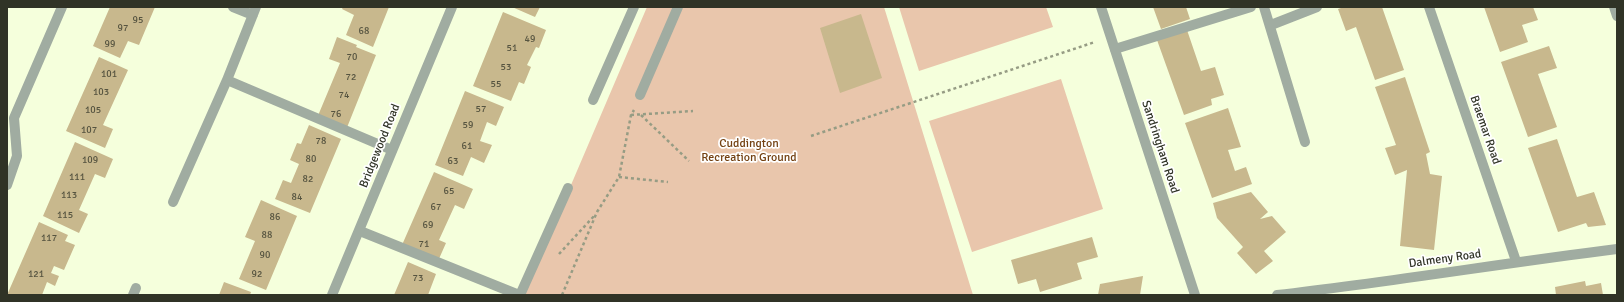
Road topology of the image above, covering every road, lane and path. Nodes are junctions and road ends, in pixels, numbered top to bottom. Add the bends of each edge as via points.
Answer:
1 (62, 7) edge
2 (233, 7) edge
3 (452, 7) edge
4 (634, 7) edge
5 (678, 7) edge
6 (1101, 7) edge
7 (1251, 7) edge
8 (1264, 7) edge
9 (1317, 7) edge
10 (1429, 7) edge
11 (1614, 7) edge
12 (255, 11) edge
13 (1617, 16) edge
14 (1271, 25) junction
15 (1111, 37) junction
16 (1114, 49) junction
17 (227, 80) junction
18 (640, 95) joint
19 (593, 100) dead end
20 (693, 111) dead end
21 (641, 114) junction
22 (631, 115) junction
23 (10, 121) edge
24 (811, 136) dead end
25 (1305, 142) dead end
26 (392, 150) junction
27 (690, 161) dead end
28 (619, 177) junction
29 (668, 182) dead end
30 (7, 185) edge
31 (568, 188) dead end
32 (173, 202) dead end
33 (360, 231) junction
34 (1617, 248) edge
35 (1516, 261) junction
36 (1323, 292) edge
37 (332, 295) edge
38 (520, 295) edge
39 (562, 295) edge
40 (1195, 295) edge
41 (1277, 295) edge

1 - 23 street
2 - 12 street
3 - 26 street, Bridgewood Road
4 - 19 street
5 - 18 street
6 - 15 street, Sandringham Road
7 - 16 street
8 - 14 street
9 - 14 street
10 - 35 street, Braemar Road
11 - 13 street
12 - 17 street
14 - 25 street
15 - 16 street, Sandringham Road
15 - 24 path
16 - 40 street, Sandringham Road
17 - 26 street
17 - 32 street
18 - 22 path
20 - 21 path
21 - 22 path
21 - 27 path
22 - 28 path
23 - 30 street via 17,156
26 - 33 street, Bridgewood Road
28 - 29 path
28 - 39 path via 597,212
31 - 38 street
33 - 37 street, Bridgewood Road
33 - 38 street
34 - 35 street, Dalmeny Road
35 - 36 street, Dalmeny Road
36 - 41 street, Dalmeny Road

